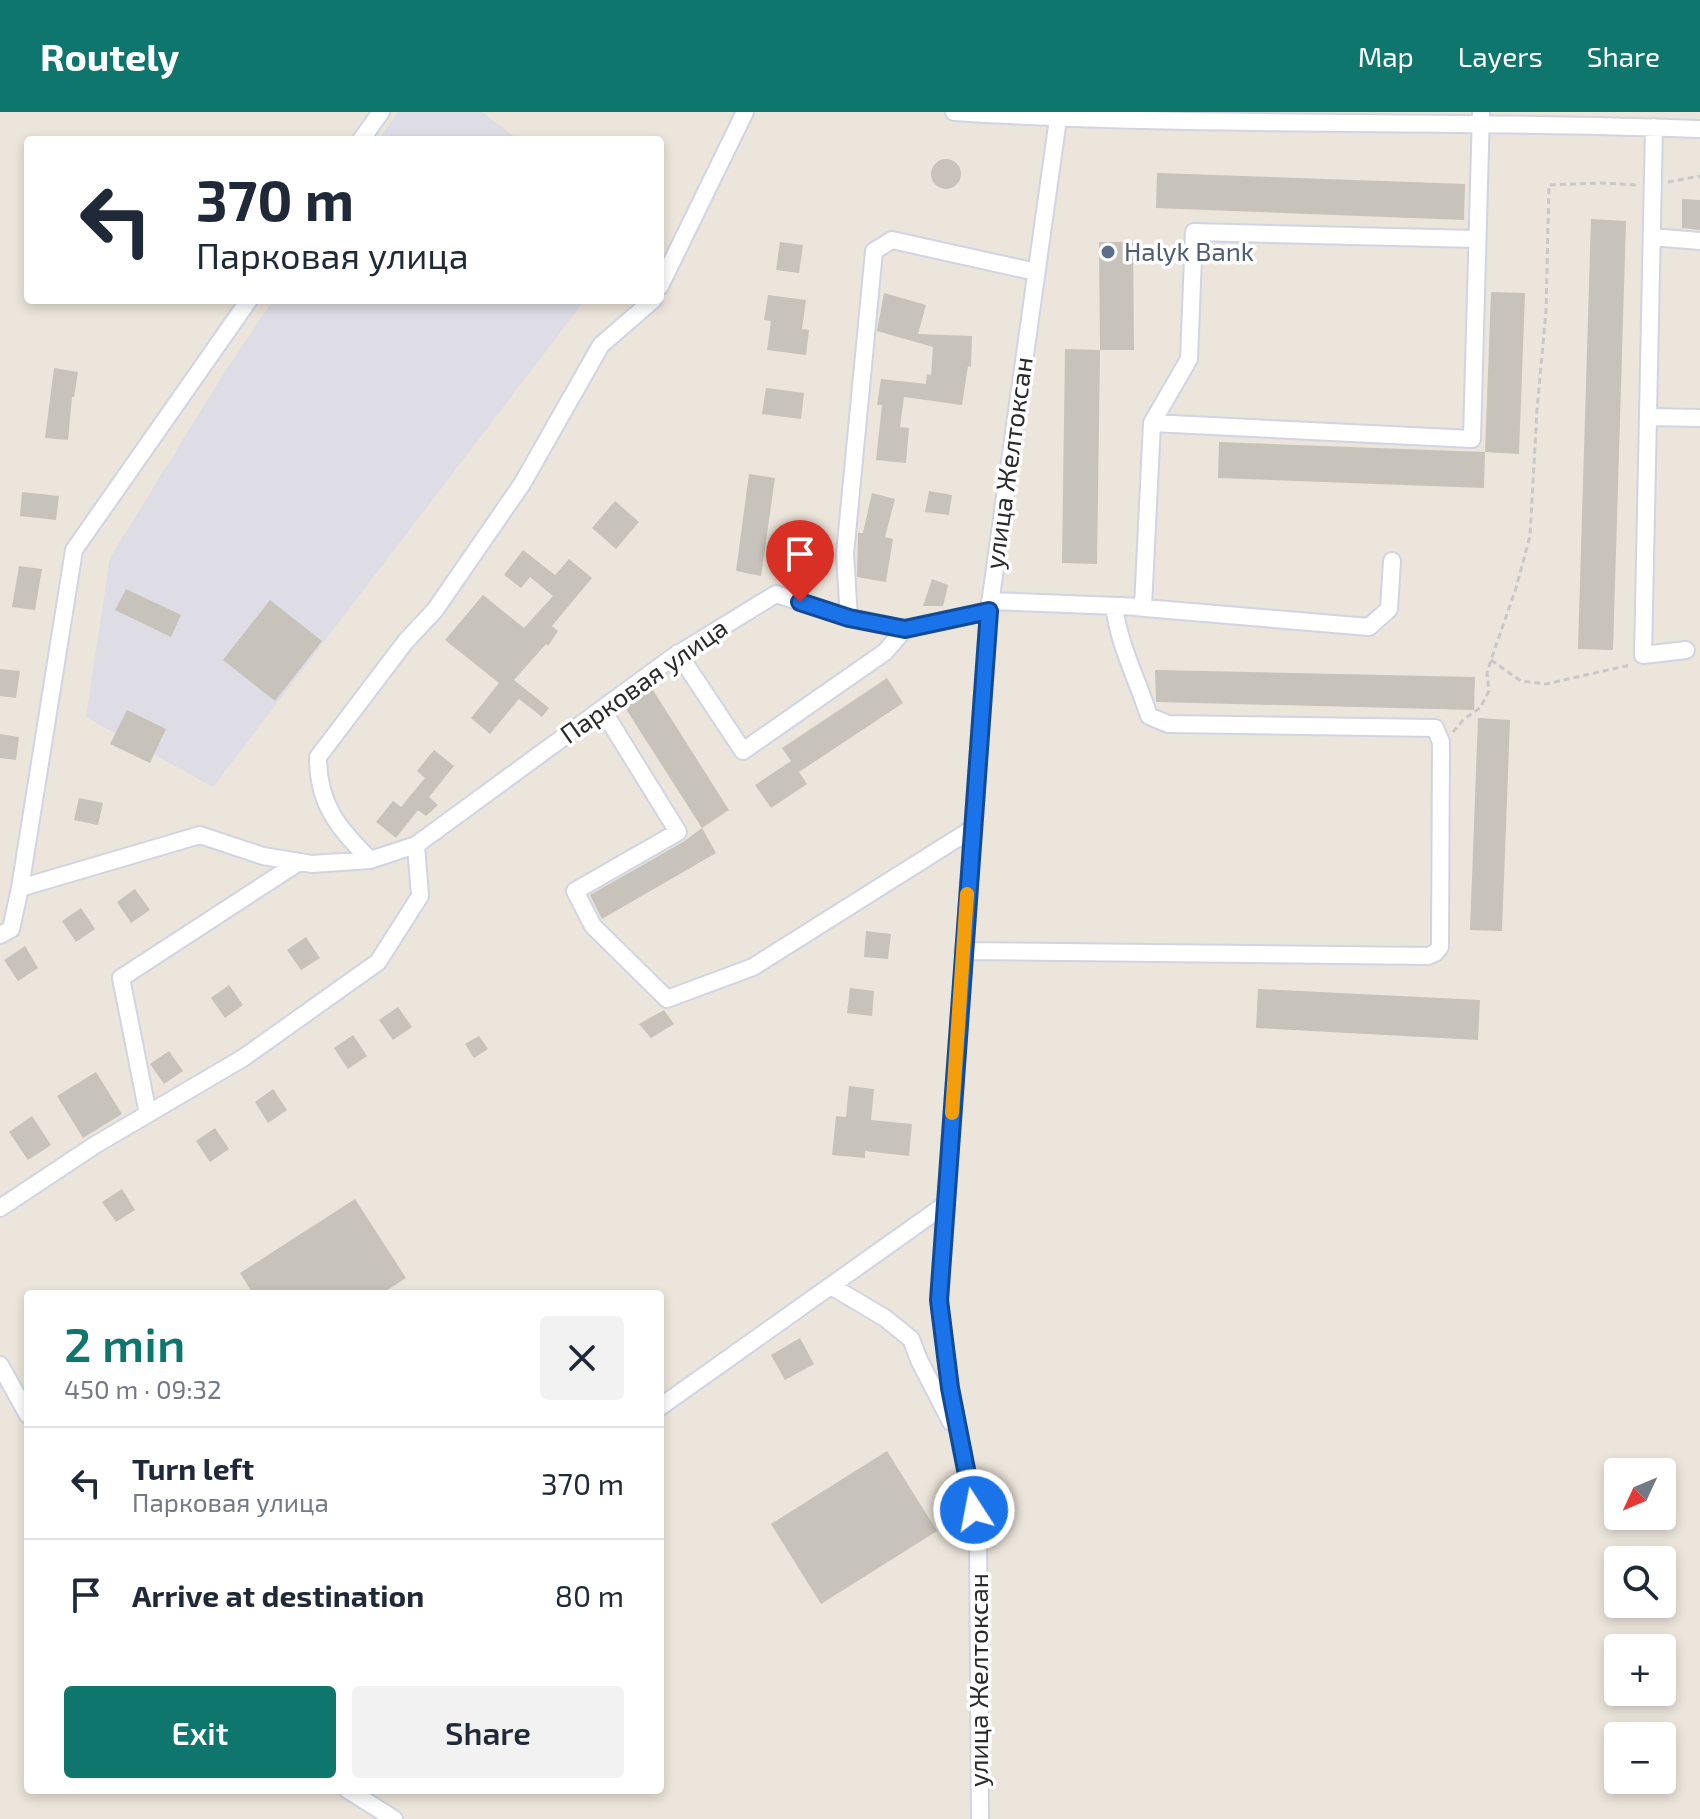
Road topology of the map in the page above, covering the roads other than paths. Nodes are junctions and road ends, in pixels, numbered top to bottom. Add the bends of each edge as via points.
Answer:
1 (381, 112) edge
2 (745, 112) edge
3 (954, 112) edge
4 (1058, 115) edge
5 (1480, 118) edge
6 (1654, 127) junction
7 (1700, 129) edge
8 (364, 136) edge
9 (1652, 237) junction
10 (1477, 239) junction
11 (1700, 241) edge
12 (1036, 272) junction
13 (664, 278) edge
14 (246, 304) edge
15 (648, 304) edge
16 (1648, 417) junction
17 (1700, 418) edge
18 (1152, 423) junction
19 (1392, 561) dead end
20 (989, 606) junction
21 (1121, 606) junction
22 (849, 618) junction
23 (905, 629) junction
24 (1686, 650) dead end
25 (678, 653) junction
26 (602, 709) junction
27 (972, 829) junction
28 (416, 845) junction
29 (370, 860) junction
30 (299, 862) junction
31 (20, 888) junction
32 (0, 935) edge
33 (963, 951) junction
34 (148, 1114) junction
35 (946, 1204) junction
36 (0, 1208) edge
37 (831, 1286) junction
38 (0, 1365) edge
39 (664, 1404) edge
40 (24, 1408) edge
41 (960, 1438) junction
42 (354, 1794) edge
43 (394, 1819) edge
44 (980, 1819) edge

1 - 8 street
2 - 13 street
3 - 4 street
4 - 5 street
4 - 12 street, улица Желтоксан
5 - 6 street
5 - 10 street
6 - 7 street
6 - 9 street
9 - 11 street
9 - 16 street
10 - 18 street via 1194,232 1189,359
10 - 18 street via 1472,439
12 - 20 street, улица Желтоксан
12 - 22 street via 892,240 874,251 845,554
14 - 31 street via 74,550
15 - 29 street via 601,345 514,497 435,610 318,757 326,805
16 - 17 street
16 - 24 street via 1643,655
18 - 21 street via 1143,607
19 - 21 street, Парковая улица via 1389,609 1369,627
20 - 21 street, Парковая улица
20 - 23 street, Парковая улица
20 - 27 street, улица Желтоксан
21 - 33 street via 1116,623 1132,674 1149,716 1168,724 1435,728 1441,742 1440,941 1435,953
22 - 23 street, Парковая улица
22 - 25 street, Парковая улица via 776,594
23 - 25 street via 885,652 743,751
25 - 26 street, Парковая улица
26 - 27 street via 678,832 575,891 593,926 667,999 753,967
26 - 28 street, Парковая улица
27 - 33 street, улица Желтоксан
28 - 29 street, Парковая улица
28 - 34 street via 420,896 378,962 243,1058
29 - 30 street, Парковая улица
30 - 31 street, Парковая улица via 200,835
30 - 34 street via 121,978
31 - 32 street via 11,929
33 - 35 street, улица Желтоксан
34 - 36 street
35 - 37 street
35 - 41 street, улица Желтоксан via 939,1300
37 - 39 street
37 - 41 street via 911,1339
38 - 40 street
41 - 44 street, улица Желтоксан via 978,1534
42 - 43 street

